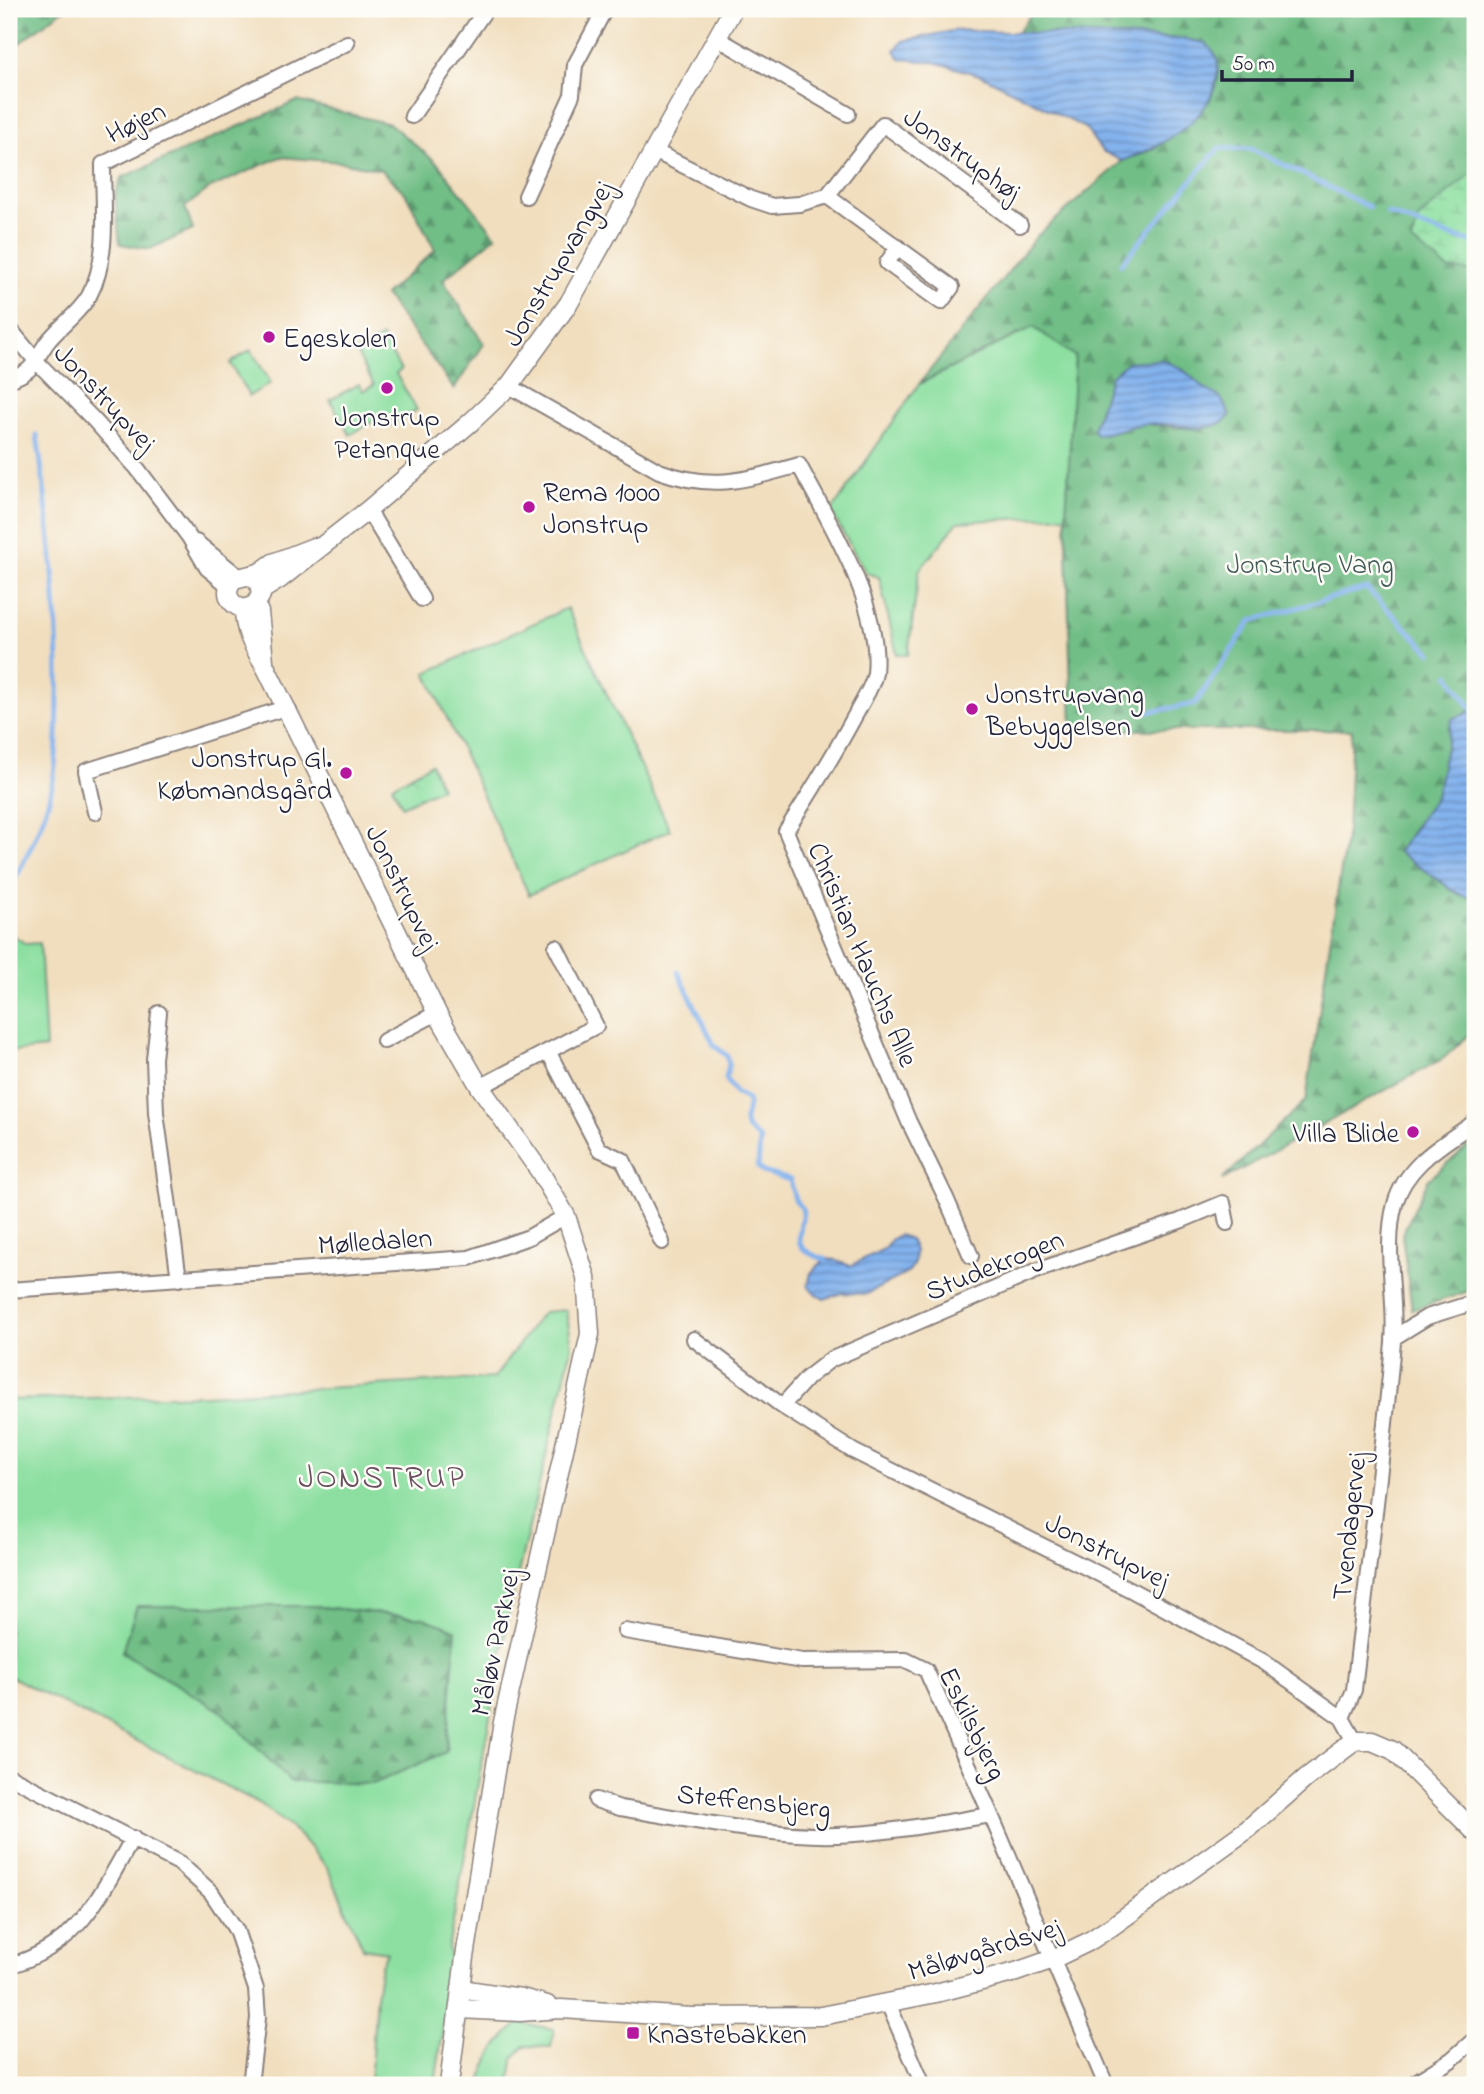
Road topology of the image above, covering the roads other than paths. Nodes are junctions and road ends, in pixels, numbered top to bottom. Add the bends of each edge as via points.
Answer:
1 (486, 9) edge
2 (605, 9) edge
3 (733, 9) edge
4 (717, 38) junction
5 (347, 43) dead end
6 (848, 114) dead end
7 (412, 116) dead end
8 (654, 151) junction
9 (526, 196) dead end
10 (827, 196) junction
11 (1020, 225) dead end
12 (898, 247) dead end
13 (9, 328) edge
14 (37, 362) junction
15 (9, 380) edge
16 (509, 386) junction
17 (369, 510) junction
18 (324, 544) junction
19 (239, 579) junction
20 (422, 599) dead end
21 (254, 601) junction
22 (285, 708) junction
23 (95, 812) dead end
24 (556, 947) dead end
25 (159, 1013) dead end
26 (437, 1013) junction
27 (384, 1041) dead end
28 (548, 1051) junction
29 (480, 1087) junction
30 (1475, 1122) edge
31 (566, 1216) junction
32 (1227, 1223) dead end
33 (662, 1242) dead end
34 (971, 1256) dead end
35 (180, 1279) junction
36 (9, 1290) edge
37 (1475, 1302) edge
38 (1393, 1338) junction
39 (694, 1339) dead end
40 (782, 1406) junction
41 (625, 1631) dead end
42 (1342, 1718) junction
43 (1355, 1741) junction
44 (9, 1776) edge
45 (596, 1800) dead end
46 (991, 1815) junction
47 (1475, 1832) edge
48 (133, 1838) junction
49 (1054, 1959) junction
50 (9, 1966) edge
51 (461, 1989) junction
52 (888, 2003) junction
53 (459, 2009) junction
54 (561, 2009) junction
55 (1475, 2039) edge
56 (250, 2085) edge
57 (449, 2085) edge
58 (923, 2085) edge
59 (1106, 2085) edge
60 (1411, 2085) edge

1 - 7 street
2 - 9 street via 575,65 572,95
3 - 4 street, Jonstrupvangvej
4 - 6 street
4 - 8 street, Jonstrupvangvej
5 - 14 street, Højen via 103,164 104,242 97,276 88,298 46,344
8 - 10 street via 772,206
8 - 16 street, Jonstrupvangvej via 569,303
10 - 11 street, Jonstruphøj via 883,124
10 - 12 street
13 - 14 street, Jonstrupvej
14 - 15 street
14 - 19 street, Jonstrupvej via 137,468 189,537
16 - 17 street, Jonstrupvangvej
16 - 34 street, Christian Hauchs Alle via 682,480 738,482 799,464 864,599 875,675 831,760 786,831 898,1098
17 - 18 street, Jonstrupvangvej
17 - 20 street
18 - 19 street, Jonstrupvangvej
18 - 21 street, Jonstrupvangvej
19 - 21 street via 258,581
19 - 21 street via 230,601 233,605
21 - 22 street, Jonstrupvej via 244,623
22 - 23 street via 86,771
22 - 26 street, Jonstrupvej
24 - 28 street via 596,1026
25 - 35 street via 154,1059 156,1113
26 - 27 street
26 - 29 street, Jonstrupvej
28 - 29 street
28 - 33 street via 599,1149 623,1160
29 - 31 street, Jonstrupvej
30 - 38 street, Tvendagervej via 1427,1155 1407,1178 1395,1203 1391,1234
31 - 35 street, Mølledalen via 529,1237 469,1258
31 - 51 street, Måløv Parkvej via 586,1276 590,1334 503,1722
32 - 40 street, Studekrogen via 1223,1203 1029,1274 830,1360
35 - 36 street, Mølledalen
37 - 38 street via 1427,1317
38 - 42 street, Tvendagervej via 1354,1690
39 - 40 street, Jonstrupvej
40 - 42 street, Jonstrupvej via 853,1451 1264,1662
41 - 46 street, Eskilsbjerg via 802,1661 906,1660 926,1670
42 - 43 street, Jonstrupvej
43 - 47 street via 1372,1741 1393,1750
43 - 49 street, Måløvgårdsvej via 1180,1879 1088,1942
44 - 48 street
45 - 46 street, Steffensbjerg via 620,1808 787,1834 837,1835
46 - 49 street, Eskilsbjerg
48 - 50 street via 80,1923 62,1941
48 - 56 street via 180,1863 211,1892 236,1930 256,1989 258,2018
49 - 52 street, Måløvgårdsvej
49 - 59 street, Eskilsbjerg
51 - 53 street, Måløv Parkvej
51 - 54 street, Måløvgårdsvej
52 - 54 street, Måløvgårdsvej via 833,2015 780,2017
52 - 58 street
53 - 54 street, Måløvgårdsvej
53 - 57 street, Måløv Parkvej
55 - 60 street

